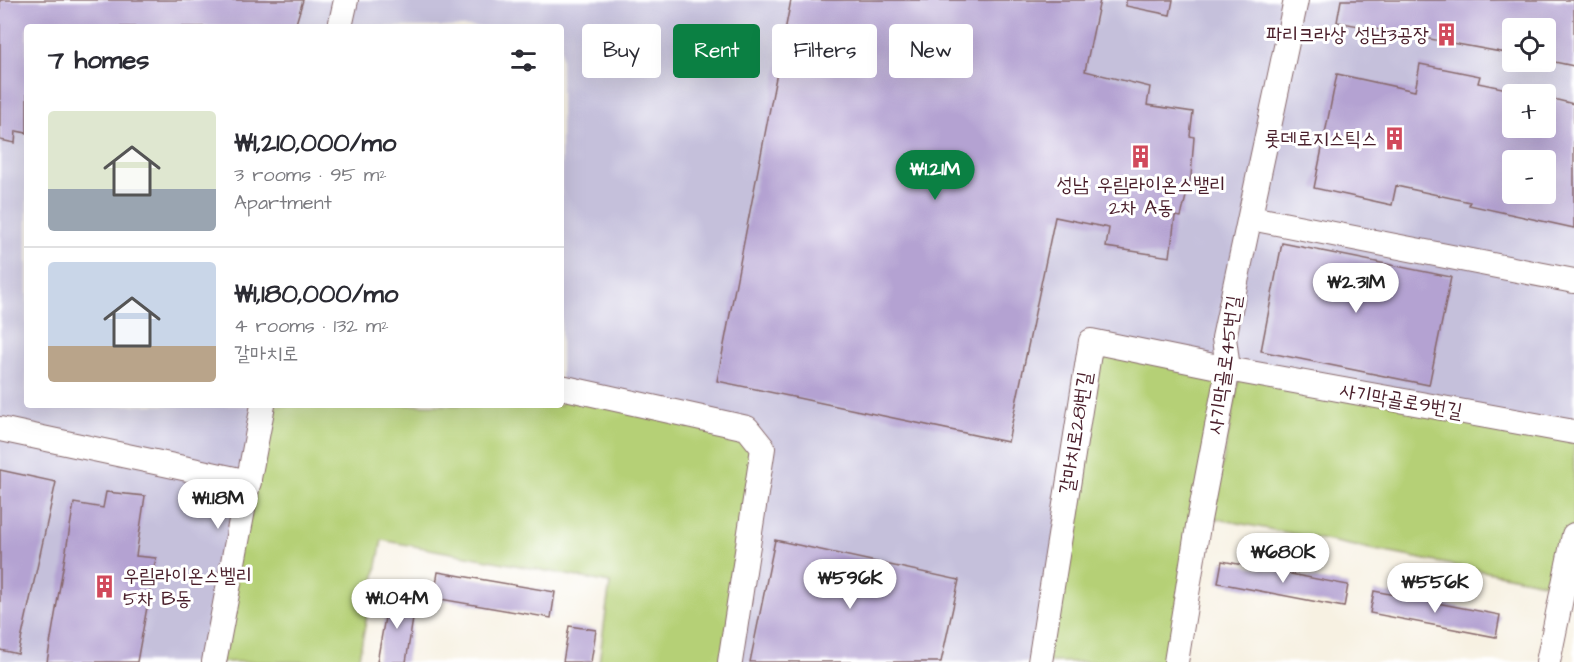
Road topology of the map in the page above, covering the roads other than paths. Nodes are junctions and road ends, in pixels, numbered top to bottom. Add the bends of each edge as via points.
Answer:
1 (346, 0) edge
2 (1296, 0) edge
3 (341, 24) edge
4 (1251, 218) junction
5 (1574, 281) edge
6 (1228, 369) junction
7 (564, 388) edge
8 (262, 408) edge
9 (0, 429) edge
10 (1574, 432) edge
11 (249, 482) junction
12 (1574, 536) edge
13 (1569, 589) edge
14 (214, 662) edge
15 (730, 662) edge
16 (1040, 662) edge
17 (1176, 662) edge
18 (1548, 662) edge

1 - 3 street
2 - 4 street, 사기막골로45번길
4 - 5 street
4 - 6 street, 사기막골로45번길 via 1224,338
6 - 10 street, 사기막골로9번길
6 - 16 street, 갈마치로281번길 via 1091,341
6 - 17 street, 사기막골로45번길
7 - 15 street via 747,428 763,448
8 - 11 street
9 - 11 street
11 - 14 street
12 - 13 street
13 - 18 street

